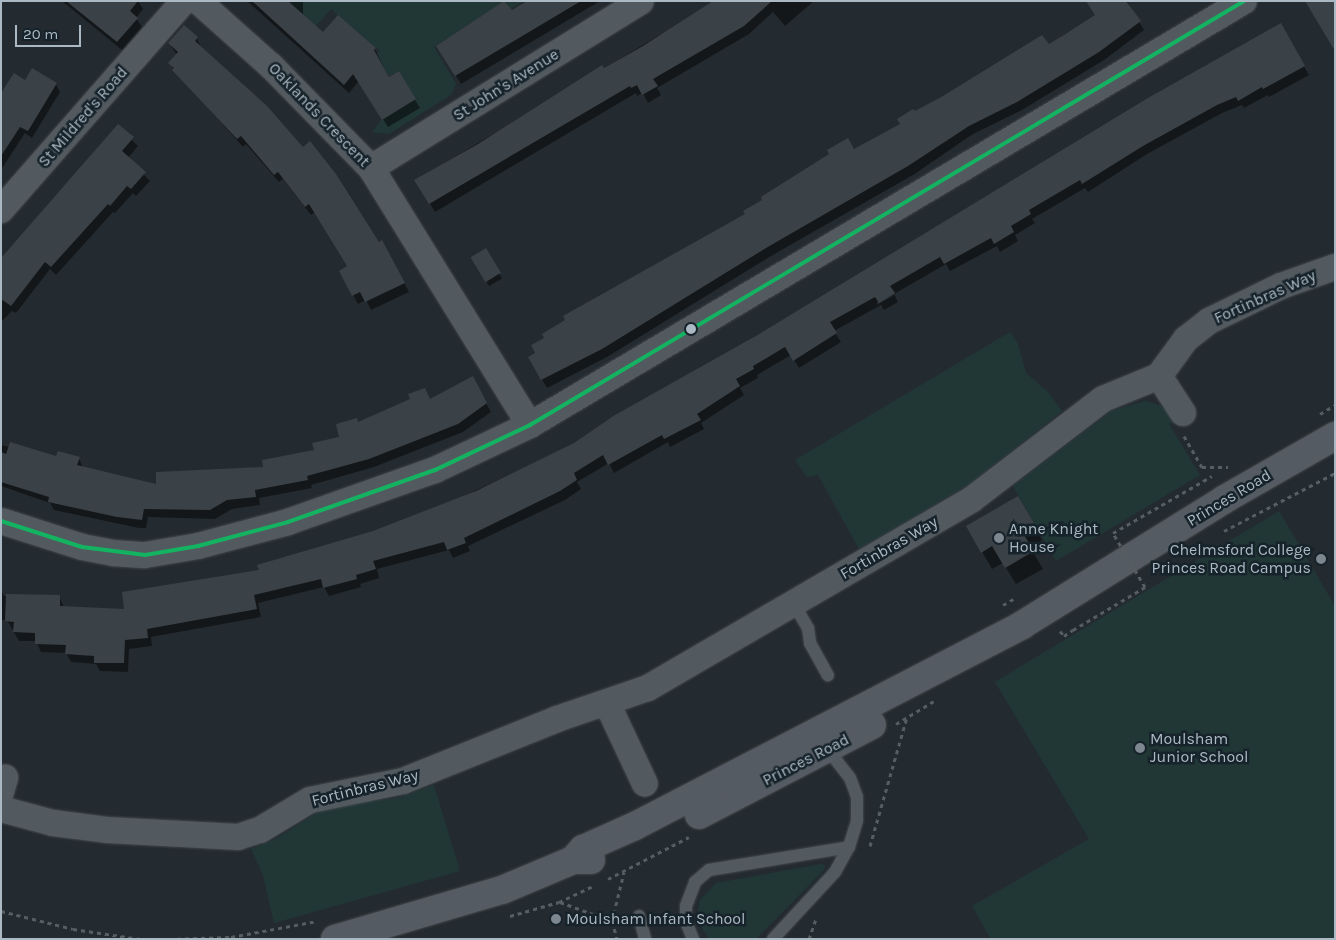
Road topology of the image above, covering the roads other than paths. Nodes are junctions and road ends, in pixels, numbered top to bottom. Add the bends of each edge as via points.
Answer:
1 (184, 1) edge
2 (198, 1) edge
3 (642, 1) edge
4 (1244, 1) edge
5 (371, 168) junction
6 (1, 210) edge
7 (1335, 267) edge
8 (1159, 376) junction
9 (1183, 413) road end
10 (530, 425) junction
11 (1335, 436) edge
12 (1, 521) edge
13 (794, 604) junction
14 (1022, 625) junction
15 (828, 675) dead end
16 (607, 703) junction
17 (828, 750) junction
18 (644, 784) dead end
19 (1, 809) edge
20 (849, 847) junction
21 (573, 860) junction
22 (638, 916) dead end
23 (335, 939) edge
24 (646, 939) edge
25 (693, 939) edge
26 (773, 939) edge

1 - 6 street, St Mildred's Road
2 - 5 street, Oaklands Crescent via 271,66
3 - 5 street, St John's Avenue
4 - 10 street
5 - 10 street, Oaklands Crescent
7 - 8 street, Fortinbras Way via 1281,286 1210,321 1186,339
8 - 9 street
8 - 13 street, Fortinbras Way via 1103,399 971,500
10 - 12 street via 399,485 288,522 172,552 145,555 113,553
11 - 14 main road, Princes Road via 1225,499
13 - 15 lane via 808,628 810,644
13 - 16 street, Fortinbras Way via 683,670
14 - 17 main road, Princes Road via 944,685
14 - 21 main road, Princes Road via 644,822 583,849
16 - 18 street
16 - 19 street, Fortinbras Way via 556,719 403,781 310,800 260,830 238,837 107,830 53,823
17 - 20 lane via 850,778 857,797 857,820
17 - 21 main road, Princes Road via 617,854 600,860
20 - 25 lane via 709,870 695,882 686,906 686,922
20 - 26 lane via 835,872
21 - 23 main road, Princes Road via 502,890
22 - 24 lane

